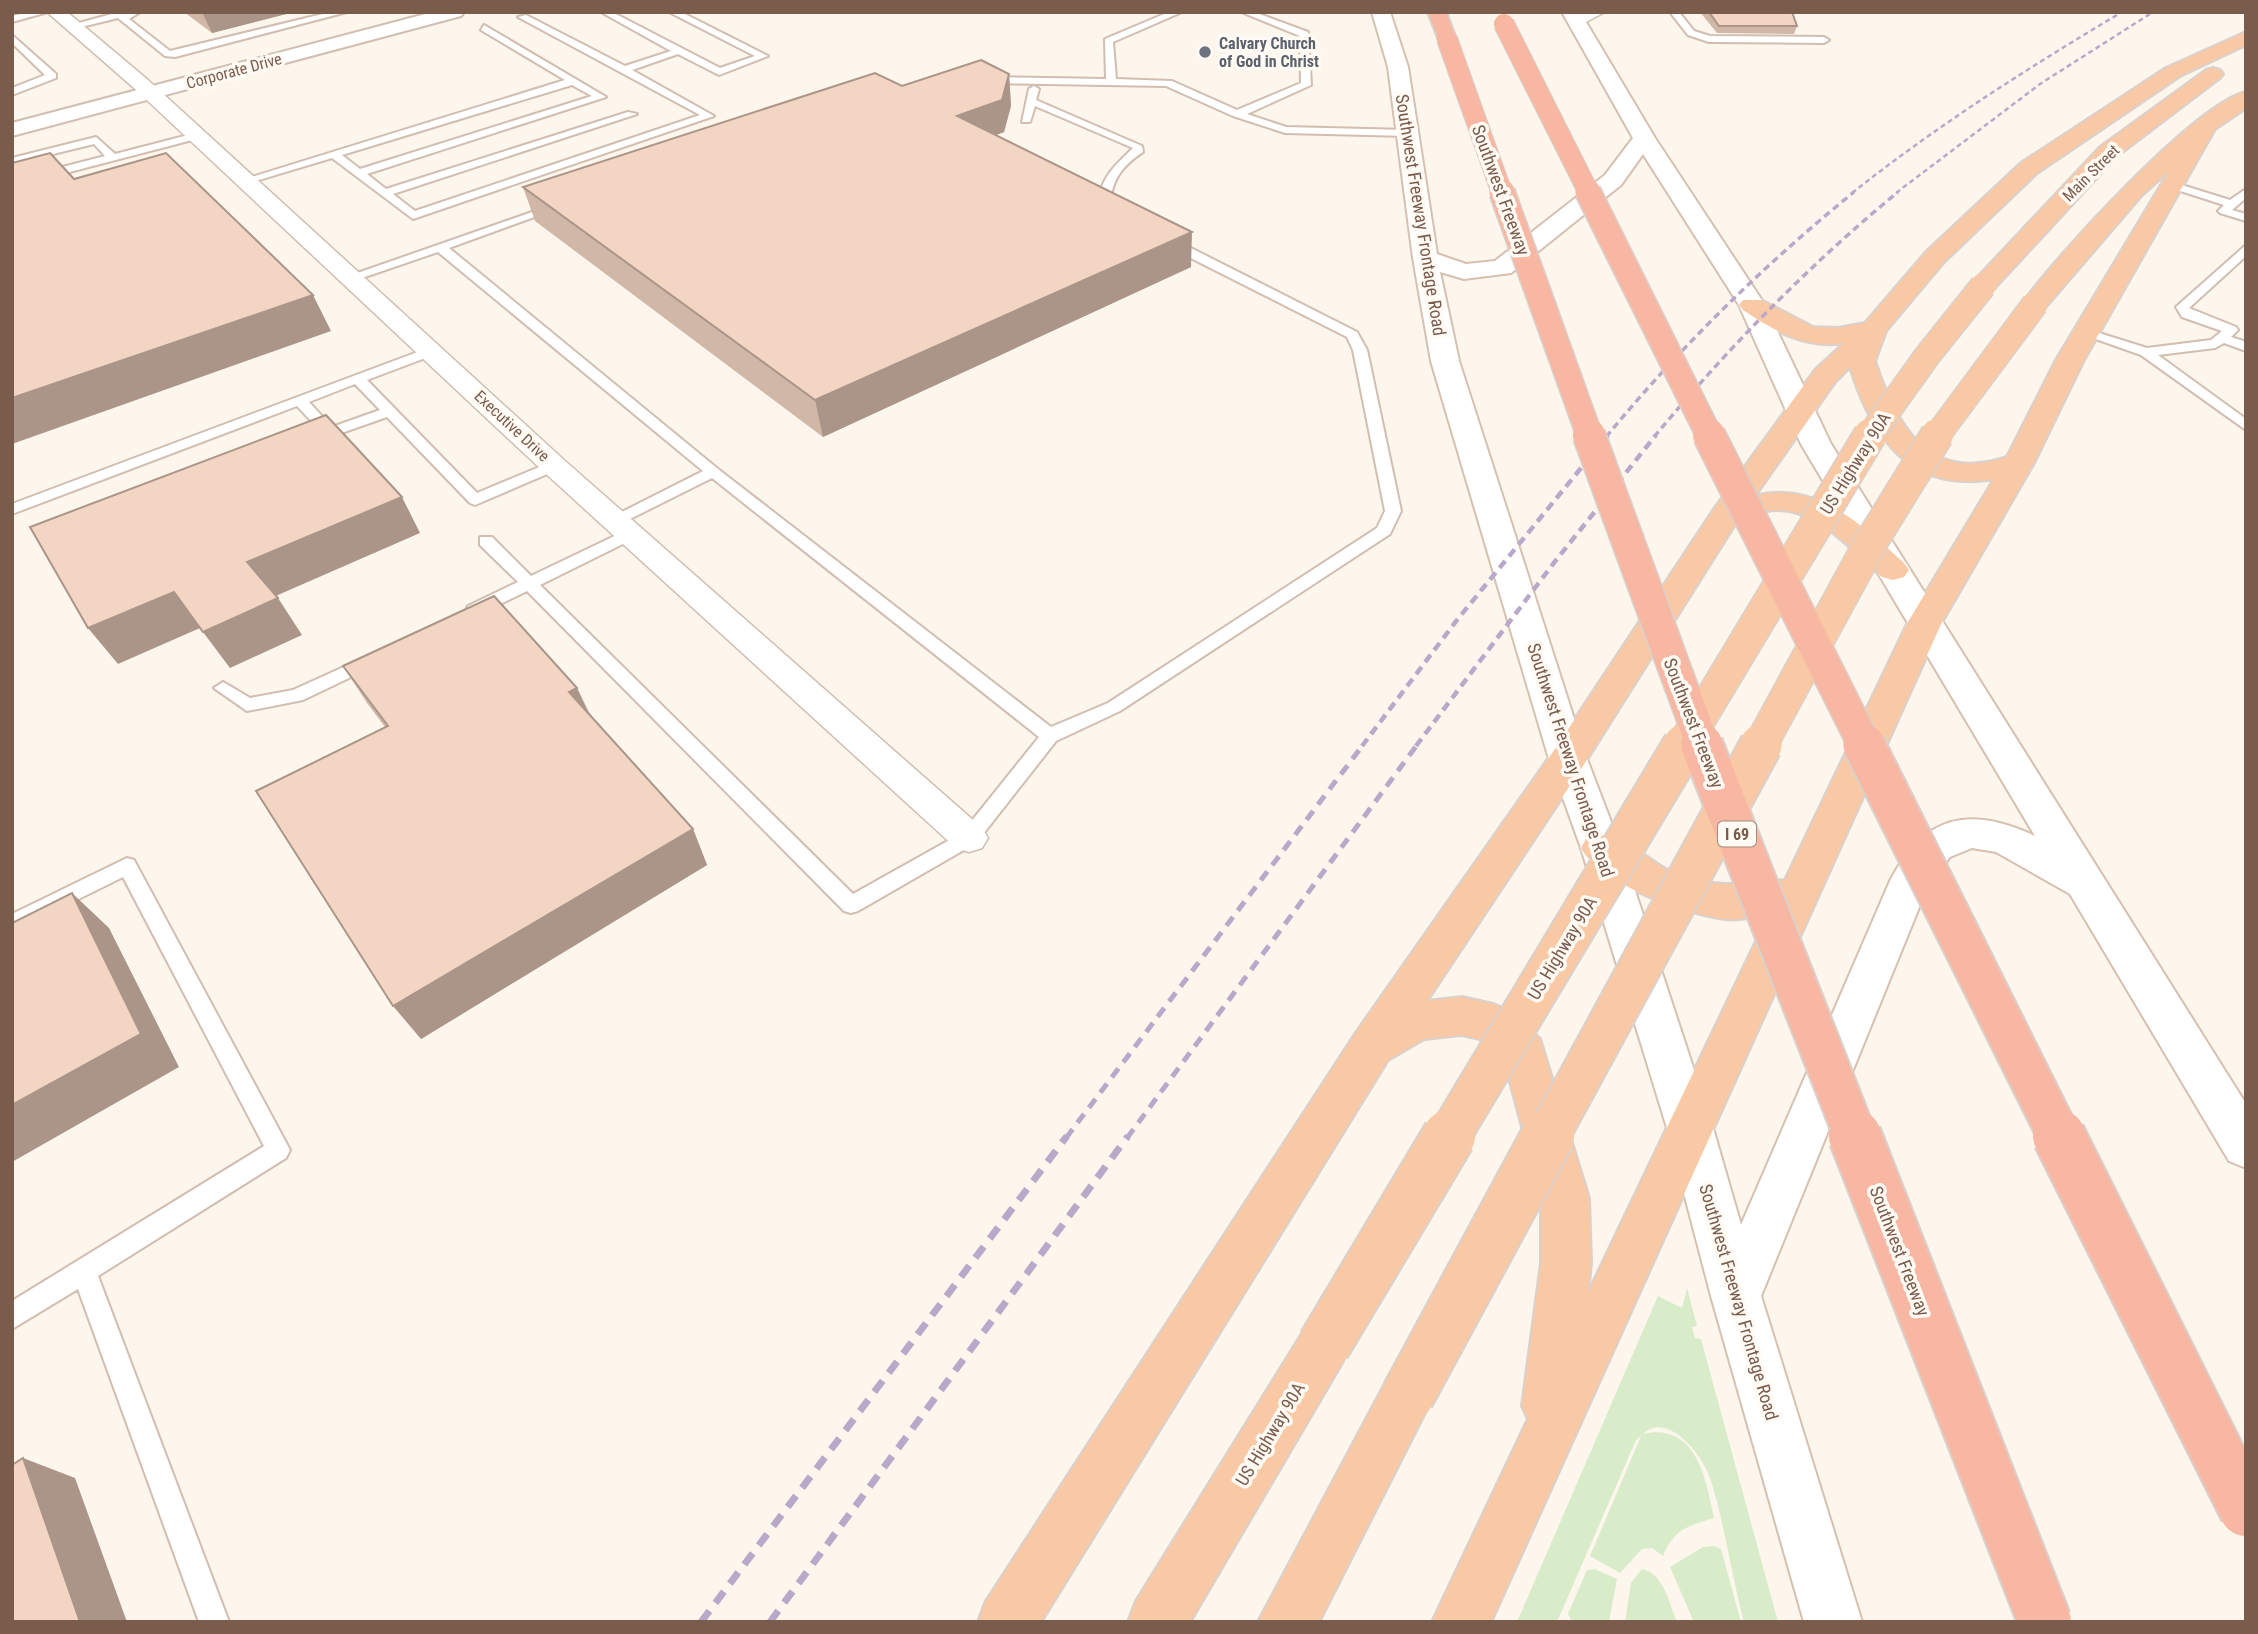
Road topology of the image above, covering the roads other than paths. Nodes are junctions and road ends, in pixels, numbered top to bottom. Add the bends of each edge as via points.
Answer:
1 (44, 12) edge
2 (134, 12) edge
3 (342, 12) edge
4 (414, 12) edge
5 (455, 12) edge
6 (605, 12) edge
7 (673, 12) edge
8 (1178, 12) edge
9 (1245, 12) edge
10 (1381, 12) edge
11 (1498, 12) edge
12 (1595, 12) edge
13 (1674, 12) edge
14 (1573, 16) edge
15 (523, 17) dead end
16 (12, 19) edge
17 (65, 19) edge
18 (1442, 26) edge
19 (484, 28) dead end
20 (12, 38) edge
21 (2246, 38) edge
22 (1824, 40) dead end
23 (2246, 49) edge
24 (679, 51) junction
25 (624, 69) junction
26 (970, 80) edge
27 (573, 81) junction
28 (1035, 81) junction
29 (1111, 81) junction
30 (146, 88) junction
31 (12, 92) edge
32 (2246, 99) edge
33 (1031, 101) junction
34 (632, 114) junction
35 (1237, 114) junction
36 (12, 117) edge
37 (1026, 120) dead end
38 (2207, 125) junction
39 (12, 130) edge
40 (1408, 133) junction
41 (196, 136) junction
42 (1644, 138) junction
43 (334, 154) junction
44 (113, 158) junction
45 (12, 161) edge
46 (359, 173) junction
47 (245, 181) junction
48 (12, 184) edge
49 (2172, 185) junction
50 (2246, 192) edge
51 (385, 193) junction
52 (573, 201) edge
53 (2232, 204) junction
54 (2246, 218) edge
55 (1128, 222) edge
56 (1152, 234) edge
57 (440, 247) junction
58 (2246, 249) edge
59 (1425, 258) junction
60 (352, 277) junction
61 (1983, 286) joint
62 (1752, 305) junction
63 (1874, 329) junction
64 (2086, 333) junction
65 (2222, 338) junction
66 (2246, 347) edge
67 (431, 351) junction
68 (2146, 352) junction
69 (358, 379) junction
70 (300, 401) junction
71 (389, 411) junction
72 (1800, 411) junction
73 (2246, 426) edge
74 (2019, 463) junction
75 (554, 466) junction
76 (713, 472) junction
77 (12, 509) edge
78 (1725, 516) junction
79 (623, 528) junction
80 (486, 541) dead end
81 (1893, 570) junction
82 (531, 583) junction
83 (457, 618) edge
84 (1925, 622) junction
85 (383, 654) edge
86 (223, 688) dead end
87 (1050, 736) junction
88 (1568, 759) junction
89 (969, 838) junction
90 (1601, 848) junction
91 (2084, 884) junction
92 (1798, 894) junction
93 (12, 924) edge
94 (1371, 1048) junction
95 (1690, 1128) junction
96 (2246, 1146) edge
97 (84, 1272) junction
98 (1736, 1296) junction
99 (12, 1316) edge
100 (1545, 1439) junction
101 (2246, 1510) edge
102 (214, 1622) edge
103 (1007, 1622) edge
104 (1157, 1622) edge
105 (1287, 1622) edge
106 (1461, 1622) edge
107 (1833, 1622) edge
108 (2045, 1622) edge

1 - 16 lane
2 - 3 lane via 123,18 168,54
2 - 17 lane
4 - 30 main road, Corporate Drive
5 - 30 main road, Corporate Drive
6 - 24 lane
7 - 24 lane via 763,56 719,72
8 - 29 lane via 1108,41
9 - 35 lane via 1305,34 1306,85
10 - 40 main road, Southwest Freeway Frontage Road via 1398,67
11 - 101 highway, bridge
12 - 14 street
13 - 22 lane via 1691,33 1710,39
14 - 42 main road
15 - 25 lane
17 - 30 street, Executive Drive
18 - 108 highway, Southwest Freeway / I 69, bridge via 1677,681
19 - 27 lane
20 - 31 lane via 52,76
21 - 63 highway via 2173,72 2029,168 1935,257
23 - 61 highway, Main Street via 2108,152
24 - 25 lane
25 - 34 lane via 709,116
26 - 28 lane
27 - 34 lane
27 - 43 lane
28 - 29 lane
28 - 33 lane
29 - 35 lane via 1168,83
30 - 36 main road, Corporate Drive
30 - 39 main road, Corporate Drive
30 - 41 street, Executive Drive
32 - 38 highway
33 - 37 lane
33 - 55 lane via 1137,146 1139,150 1115,167 1105,192 1104,205
34 - 46 lane
34 - 51 lane
34 - 51 lane via 413,215
35 - 40 lane via 1285,130
38 - 49 highway
38 - 105 highway, bridge via 2134,190 2035,304 1942,427 1871,542
40 - 59 main road, Southwest Freeway Frontage Road
41 - 44 lane
41 - 47 street, Executive Drive
42 - 59 main road via 1613,180 1502,268 1464,272
42 - 62 main road
43 - 46 lane
43 - 47 lane
44 - 45 lane via 96,140
44 - 48 lane
46 - 51 lane
47 - 60 street, Executive Drive
49 - 53 lane
49 - 64 highway
50 - 53 lane
52 - 57 lane
53 - 54 lane via 2224,211
56 - 87 lane via 1352,335 1360,350 1393,511 1384,531 1332,566 1114,707
57 - 60 lane
57 - 76 lane
58 - 65 lane via 2182,307 2187,314 2231,330
59 - 88 main road, Southwest Freeway Frontage Road via 1445,361
60 - 67 street, Executive Drive
61 - 104 highway, US Highway 90A, bridge via 1865,443
62 - 63 highway via 1788,329 1818,336 1843,337
62 - 72 main road
63 - 72 highway via 1825,376
63 - 74 highway via 1861,361 1872,395 1904,449 1938,468 1975,475
64 - 68 lane
64 - 74 highway
65 - 66 lane
65 - 68 lane via 2215,344
67 - 69 lane
67 - 75 street, Executive Drive
68 - 73 lane
69 - 70 lane
69 - 71 lane
70 - 71 lane via 330,433
70 - 77 lane
71 - 75 lane via 475,500
72 - 78 highway
72 - 81 main road
74 - 84 highway
75 - 79 street, Executive Drive
76 - 79 lane
76 - 87 lane
78 - 81 highway via 1768,502 1806,505 1845,527
78 - 88 highway
79 - 82 lane
79 - 89 street, Executive Drive
80 - 82 lane
81 - 84 main road
82 - 83 lane
82 - 89 lane via 851,905
84 - 91 main road
84 - 92 highway
85 - 86 lane via 298,696 247,705
87 - 89 lane
88 - 90 main road, Southwest Freeway Frontage Road
88 - 94 highway
90 - 92 highway via 1663,887 1727,903
90 - 95 main road, Southwest Freeway Frontage Road
91 - 96 main road
91 - 98 main road via 2009,839 1967,833 1937,846 1910,881
92 - 95 highway
93 - 97 lane via 127,866 278,1150
94 - 100 highway via 1417,1021 1462,1016 1493,1023 1524,1052 1565,1198 1566,1263
94 - 103 highway
95 - 98 main road, Southwest Freeway Frontage Road
95 - 100 highway
97 - 99 lane
97 - 102 lane
98 - 107 main road, Southwest Freeway Frontage Road
100 - 106 highway

